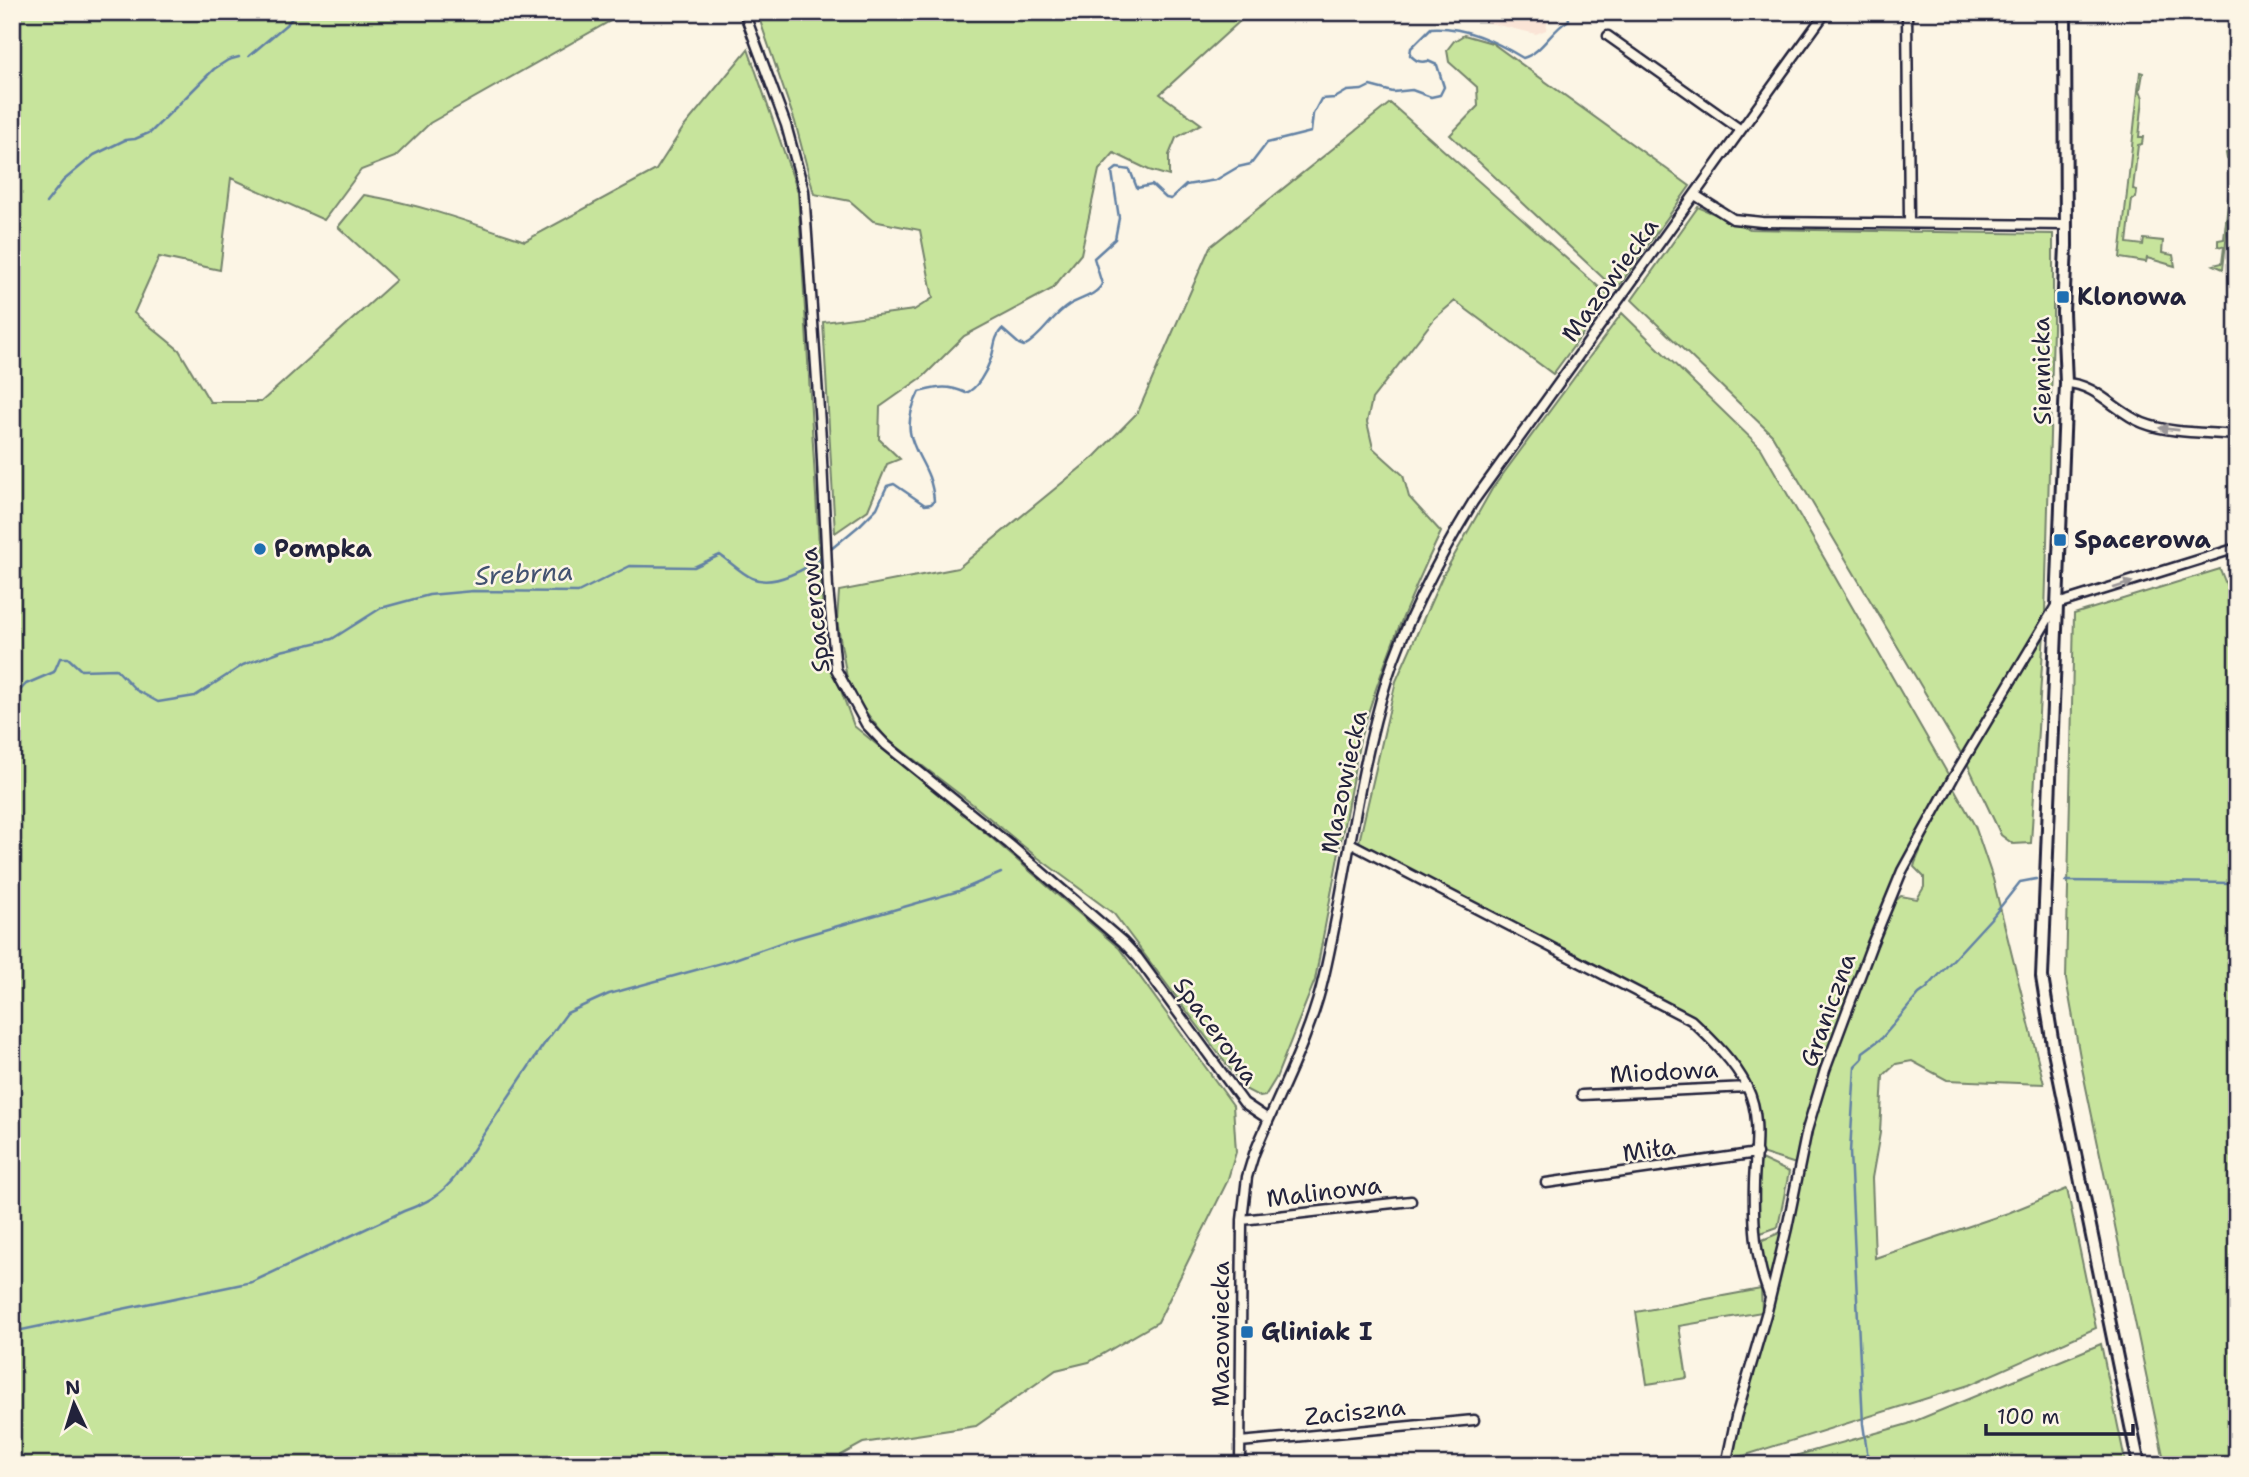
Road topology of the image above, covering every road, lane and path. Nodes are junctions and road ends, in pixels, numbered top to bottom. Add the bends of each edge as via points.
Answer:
1 (744, 12) edge
2 (1826, 12) edge
3 (1907, 12) edge
4 (2065, 12) edge
5 (1608, 36) dead end
6 (1741, 130) junction
7 (1695, 195) junction
8 (1909, 222) junction
9 (2066, 225) junction
10 (2066, 383) junction
11 (2237, 435) edge
12 (2237, 548) edge
13 (2057, 604) junction
14 (1350, 843) junction
15 (1747, 1087) junction
16 (1582, 1095) dead end
17 (1268, 1119) junction
18 (1757, 1153) junction
19 (1546, 1183) dead end
20 (1411, 1201) dead end
21 (1242, 1220) junction
22 (1769, 1297) junction
23 (1474, 1420) dead end
24 (1240, 1442) junction
25 (1240, 1465) edge
26 (1726, 1465) edge
27 (2139, 1465) edge

1 - 17 street, Spacerowa via 786,125 804,191 836,669 866,724 886,745 1123,942 1244,1104
2 - 6 street, Mazowiecka
3 - 8 street
4 - 9 main road, Siennicka
5 - 6 street
6 - 7 street, Mazowiecka
7 - 8 street via 1733,219
7 - 14 street, Mazowiecka via 1479,493 1431,575 1388,676
8 - 9 street
9 - 10 main road, Siennicka
11 -> 10 street via 2146,425 2082,384
10 - 13 main road, Siennicka
13 -> 12 street
13 - 22 street, Graniczna via 1902,871 1825,1070
13 - 27 main road, Siennicka via 2042,977
14 - 15 street via 1692,1020
14 - 17 street, Mazowiecka via 1324,978
15 - 16 street, Miodowa
15 - 18 street via 1756,1121
17 - 21 street, Mazowiecka via 1247,1177
18 - 19 street, Miła
18 - 22 street via 1756,1237
20 - 21 street, Malinowa
21 - 24 street, Mazowiecka
22 - 26 street, Graniczna
23 - 24 street, Zaciszna
24 - 25 street, Mazowiecka

